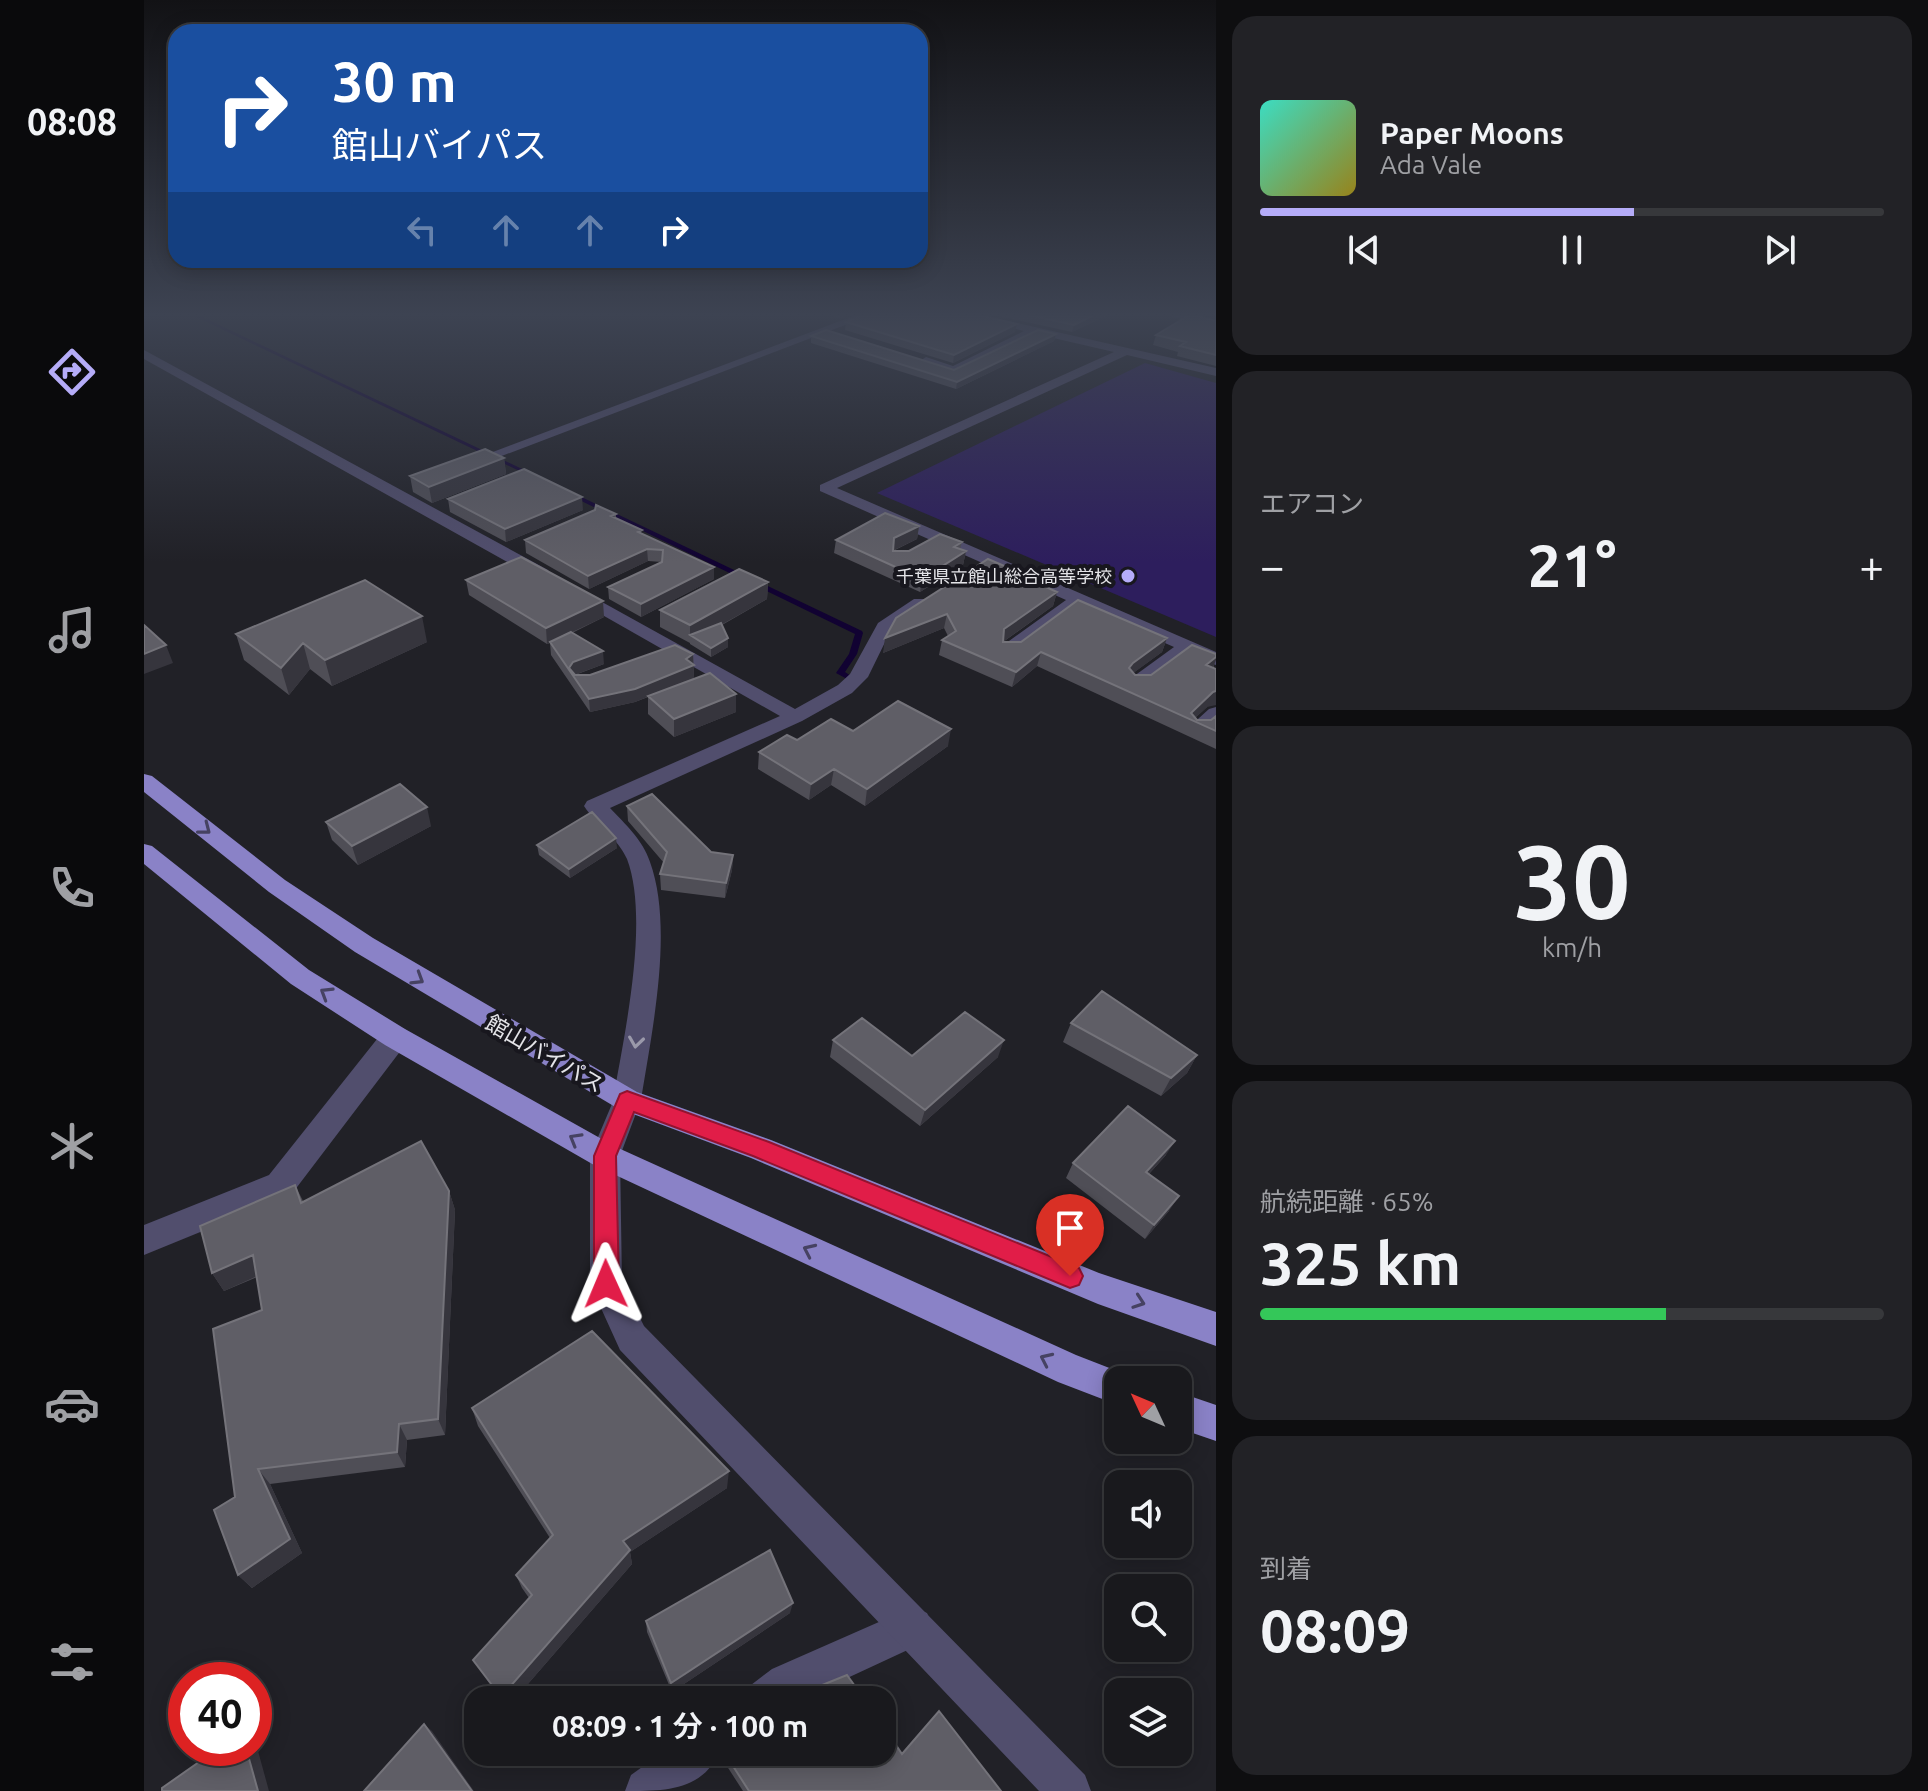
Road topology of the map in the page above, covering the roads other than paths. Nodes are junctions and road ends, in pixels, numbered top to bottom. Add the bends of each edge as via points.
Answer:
1 (219, 396) edge
2 (650, 396) edge
3 (1029, 396) edge
4 (459, 467) edge
5 (419, 482) edge
6 (393, 492) junction
7 (938, 537) junction
8 (912, 551) edge
9 (988, 560) junction
10 (963, 575) edge
11 (615, 587) edge
12 (939, 591) edge
13 (588, 599) junction
14 (1079, 599) junction
15 (665, 615) edge
16 (639, 628) junction
17 (1187, 646) junction
18 (675, 648) junction
19 (1009, 650) edge
20 (655, 656) edge
21 (1216, 659) edge
22 (727, 675) junction
23 (1137, 683) edge
24 (700, 686) edge
25 (1216, 713) edge
26 (795, 717) junction
27 (1198, 728) edge
28 (144, 781) edge
29 (144, 852) edge
30 (395, 1037) junction
31 (627, 1100) junction
32 (605, 1156) junction
33 (144, 1240) edge
34 (1216, 1329) edge
35 (1104, 1383) edge
36 (1192, 1415) edge
37 (1216, 1423) edge
38 (913, 1627) junction
39 (784, 1686) edge
40 (680, 1766) edge
41 (647, 1791) edge
42 (1069, 1791) edge

1 - 6 street
2 - 4 street
3 - 7 street via 825,488
5 - 6 street
6 - 13 street via 439,509
7 - 8 street
7 - 9 street
9 - 10 street
9 - 14 street
11 - 13 street
12 - 26 street via 884,627 853,684
13 - 16 street
14 - 17 street
14 - 19 street
15 - 16 street
16 - 18 street
17 - 21 street
17 - 23 street
18 - 20 street
18 - 22 street
22 - 24 street
22 - 26 street
25 - 27 street
26 -> 31 street via 595,806 639,860 646,899 643,984
28 -> 31 highway, 館山バイパス via 277,886 364,945
30 -> 29 highway via 300,977
32 -> 30 highway
30 - 33 street via 280,1185
31 - 32 street
31 -> 34 highway, 館山バイパス via 761,1149 1098,1288
35 -> 32 highway
32 - 38 street via 606,1284 632,1338
36 - 37 highway
38 - 39 street
38 - 42 street
40 - 41 street

